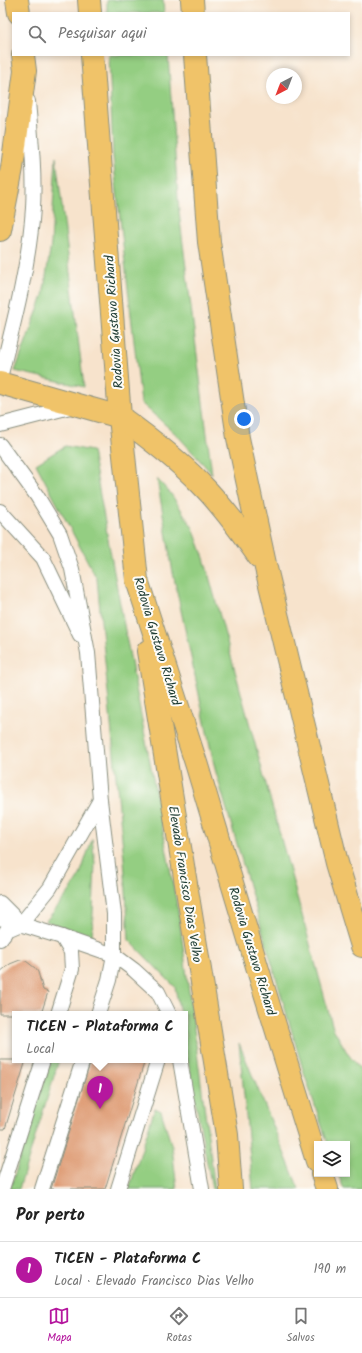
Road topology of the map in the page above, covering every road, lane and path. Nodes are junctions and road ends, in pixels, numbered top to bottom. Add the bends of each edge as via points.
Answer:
1 (17, 0) edge
2 (89, 0) edge
3 (192, 0) edge
4 (19, 12) edge
5 (90, 12) edge
6 (193, 12) edge
7 (92, 56) edge
8 (196, 56) edge
9 (24, 63) edge
10 (0, 230) edge
11 (0, 378) edge
12 (0, 383) edge
13 (80, 405) junction
14 (120, 417) junction
15 (0, 425) edge
16 (0, 445) edge
17 (0, 511) edge
18 (265, 564) junction
19 (137, 580) junction
20 (88, 653) junction
21 (100, 800) junction
22 (0, 903) edge
23 (0, 918) edge
24 (21, 924) junction
25 (62, 937) junction
26 (0, 939) edge
27 (362, 946) edge
28 (114, 955) junction
29 (134, 970) junction
30 (109, 980) junction
31 (158, 992) junction
32 (59, 1011) edge
33 (99, 1011) edge
34 (162, 1011) edge
35 (168, 1011) edge
36 (42, 1063) edge
37 (82, 1063) edge
38 (157, 1063) edge
39 (181, 1063) edge
40 (314, 1151) edge
41 (323, 1177) edge
42 (2, 1189) edge
43 (42, 1189) edge
44 (118, 1189) edge
45 (202, 1189) edge
46 (231, 1189) edge
47 (327, 1189) edge

1 - 4 main road
2 - 5 main road
3 - 6 main road
7 - 14 main road, Rodovia Gustavo Richard
8 - 18 main road via 209,242 238,438
9 - 10 main road via 12,168
9 - 11 lane via 34,162 33,208 26,266
12 - 13 main road
13 - 14 main road
13 - 15 lane
14 - 18 main road via 162,448 200,483 234,522
14 - 19 main road, Rodovia Gustavo Richard
16 - 20 lane via 37,496 60,534 72,569
17 - 20 lane via 43,558
18 - 27 main road via 337,863
19 - 40 main road, Rodovia Gustavo Richard via 197,766
19 - 46 main road, Elevado Francisco Dias Velho via 226,1127
20 - 21 lane
21 - 24 lane via 50,888
21 - 28 lane via 114,914
22 - 24 lane
23 - 24 lane
24 - 25 lane
24 - 26 lane via 7,930
25 - 28 lane
25 - 32 lane via 71,952 72,969
28 - 29 lane
28 - 30 lane
29 - 30 lane
29 - 31 lane
30 - 33 lane
31 - 34 lane
31 - 35 lane
36 - 42 lane
37 - 43 lane
38 - 44 lane
39 - 45 lane
41 - 47 main road

